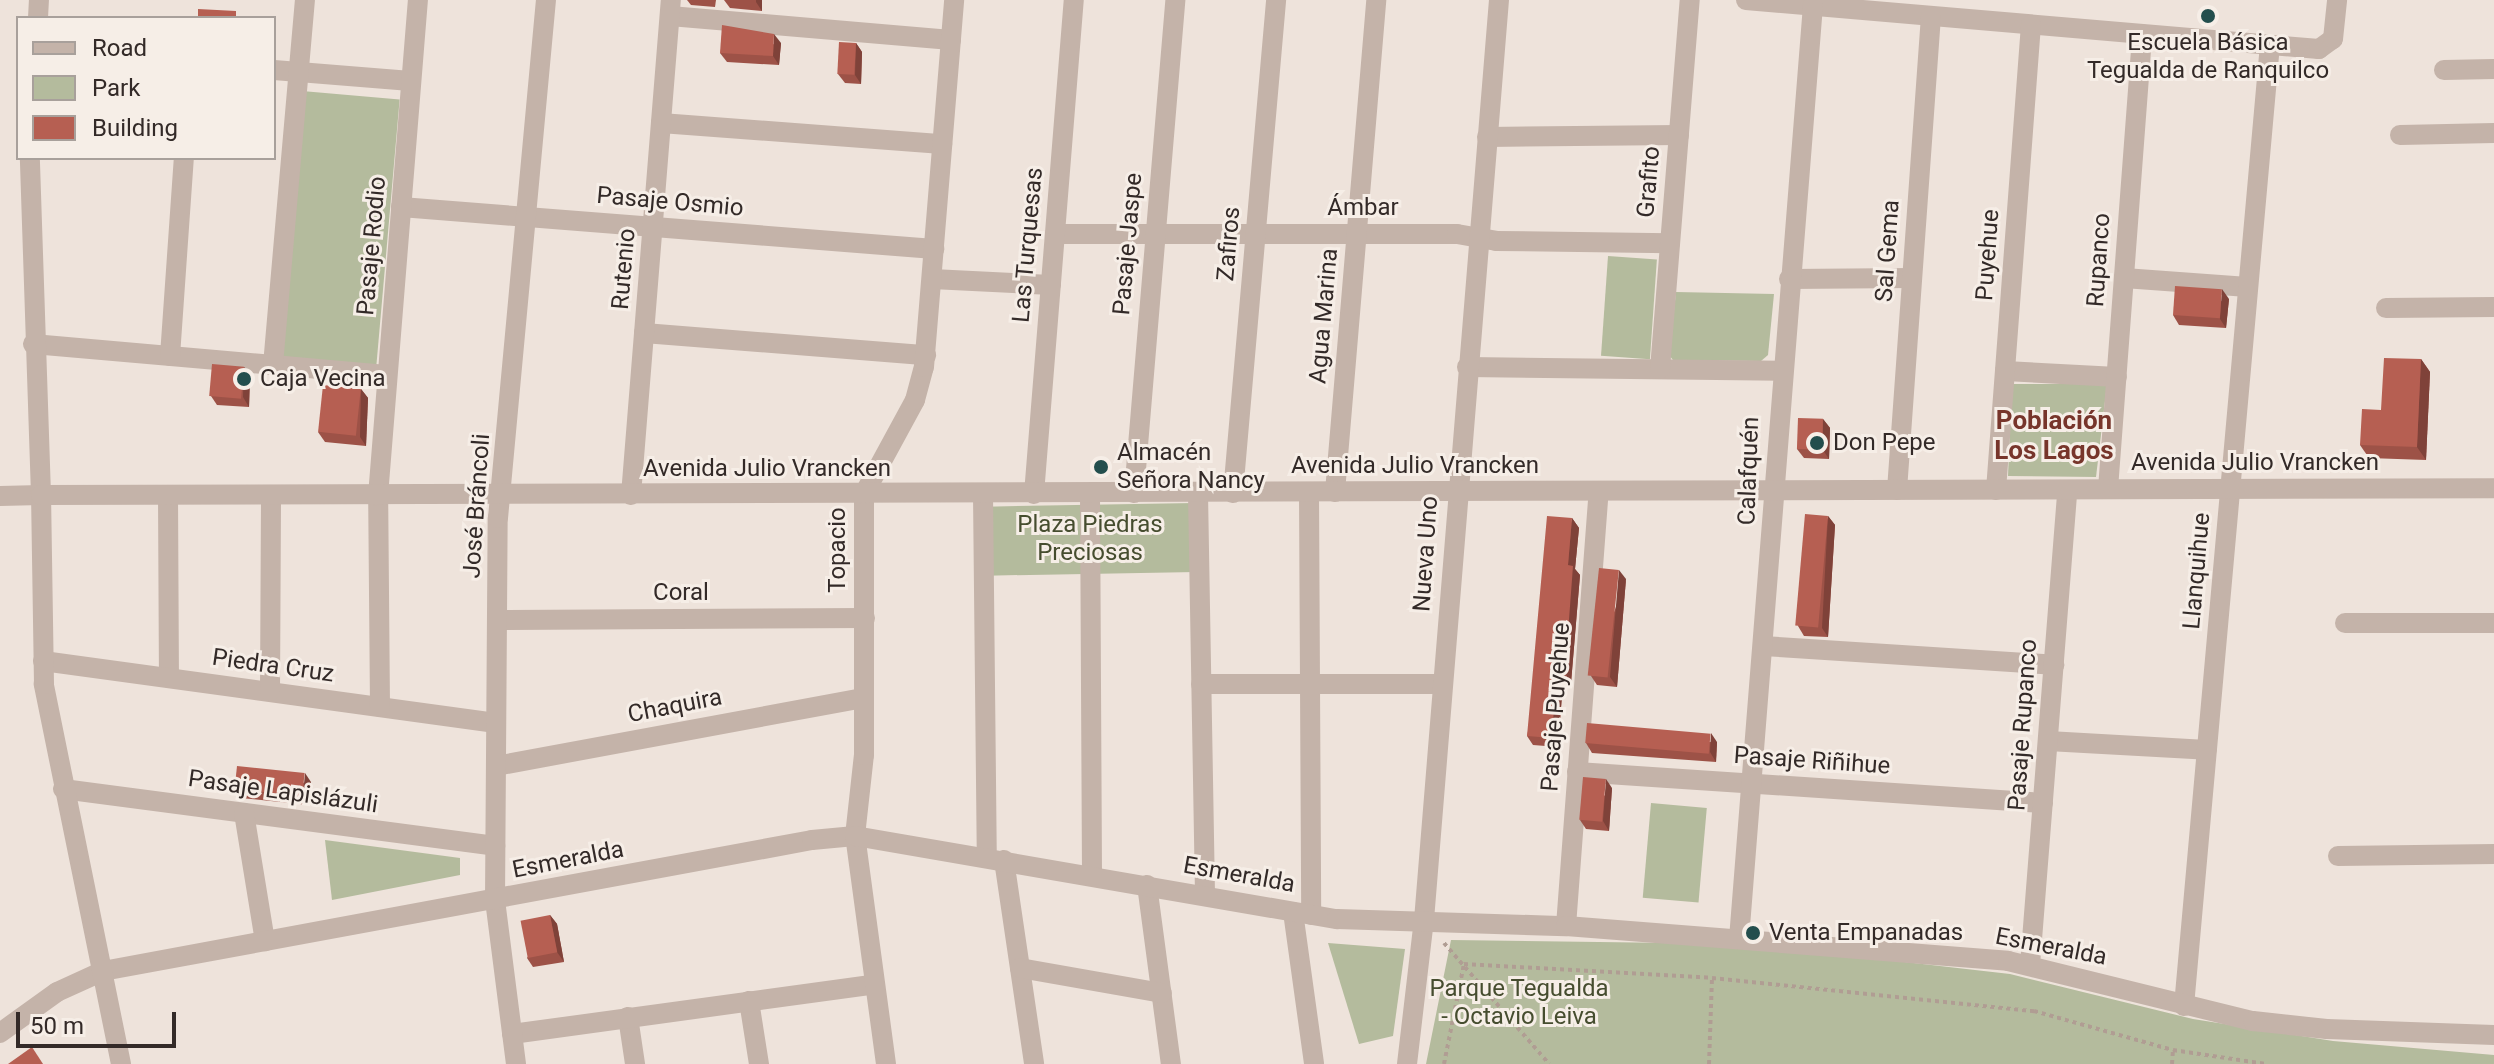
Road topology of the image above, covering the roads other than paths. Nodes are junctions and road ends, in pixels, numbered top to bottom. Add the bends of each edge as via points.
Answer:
1 (305, 0) edge
2 (418, 0) edge
3 (546, 0) edge
4 (954, 0) edge
5 (1074, 0) edge
6 (1175, 0) edge
7 (1276, 0) edge
8 (1376, 0) edge
9 (1499, 0) edge
10 (1690, 0) edge
11 (1746, 0) edge
12 (2337, 0) edge
13 (1813, 6) junction
14 (671, 8) edge
15 (1931, 16) junction
16 (2031, 25) junction
17 (2142, 34) junction
18 (951, 40) junction
19 (2270, 45) junction
20 (2494, 69) edge
21 (276, 70) edge
22 (2444, 70) dead end
23 (299, 72) junction
24 (411, 81) junction
25 (661, 123) junction
26 (2494, 133) edge
27 (1679, 135) junction
28 (2400, 135) dead end
29 (1487, 137) junction
30 (942, 144) junction
31 (30, 160) edge
32 (184, 160) edge
33 (401, 207) junction
34 (527, 217) junction
35 (653, 227) junction
36 (1055, 234) junction
37 (1155, 234) junction
38 (1256, 234) junction
39 (1357, 234) junction
40 (1479, 238) junction
41 (1670, 243) junction
42 (934, 249) junction
43 (1912, 278) junction
44 (2124, 278) junction
45 (932, 279) junction
46 (1789, 279) junction
47 (1051, 285) junction
48 (2248, 287) junction
49 (2494, 307) edge
50 (2386, 308) dead end
51 (644, 333) junction
52 (33, 344) junction
53 (926, 355) junction
54 (170, 356) junction
55 (273, 365) junction
56 (1467, 367) junction
57 (1660, 369) junction
58 (1781, 371) junction
59 (2005, 371) junction
60 (387, 375) junction
61 (2117, 377) junction
62 (2494, 488) edge
63 (2108, 489) junction
64 (2231, 489) junction
65 (1774, 490) junction
66 (1897, 490) junction
67 (1996, 490) junction
68 (2067, 490) junction
69 (1457, 491) junction
70 (1599, 491) junction
71 (1309, 492) junction
72 (1335, 492) junction
73 (1090, 493) junction
74 (1134, 493) junction
75 (1198, 493) junction
76 (1233, 493) junction
77 (864, 494) junction
78 (983, 494) junction
79 (1034, 494) junction
80 (41, 495) junction
81 (168, 495) junction
82 (631, 495) junction
83 (0, 496) edge
84 (271, 496) junction
85 (378, 496) junction
86 (501, 496) junction
87 (865, 618) junction
88 (497, 620) junction
89 (2345, 623) dead end
90 (2494, 623) edge
91 (1763, 646) junction
92 (43, 661) junction
93 (2054, 665) junction
94 (169, 678) junction
95 (1201, 684) junction
96 (1310, 684) junction
97 (1442, 684) junction
98 (270, 691) junction
99 (864, 698) junction
100 (380, 707) junction
101 (496, 723) junction
102 (2048, 741) junction
103 (2207, 750) junction
104 (496, 766) junction
105 (1577, 772) junction
106 (1752, 783) junction
107 (63, 789) junction
108 (2043, 803) junction
109 (244, 813) junction
110 (855, 836) junction
111 (495, 846) junction
112 (2494, 854) edge
113 (2338, 856) dead end
114 (995, 858) junction
115 (1092, 875) junction
116 (1147, 885) junction
117 (1205, 896) junction
118 (495, 900) junction
119 (1302, 913) junction
120 (1424, 920) junction
121 (1566, 926) junction
122 (1739, 939) junction
123 (265, 941) junction
124 (2030, 965) junction
125 (1020, 968) junction
126 (103, 971) junction
127 (875, 984) junction
128 (1162, 993) junction
129 (749, 1001) junction
130 (2184, 1006) junction
131 (628, 1017) junction
132 (0, 1033) edge
133 (512, 1034) junction
134 (2494, 1035) edge
135 (121, 1064) edge
136 (516, 1064) edge
137 (635, 1064) edge
138 (759, 1064) edge
139 (886, 1064) edge
140 (1034, 1064) edge
141 (1171, 1064) edge
142 (1314, 1064) edge
143 (1407, 1064) edge

1 - 23 street
2 - 24 street, Pasaje Rodio
3 - 34 street, José Bráncoli
4 - 18 street, Topacio
5 - 36 street, Las Turquesas
6 - 37 street, Pasaje Jaspe
7 - 38 street, Zafiros
8 - 39 street, Agua Marina
9 - 29 street, Nueva Uno
10 - 27 street, Grafito
11 - 13 street
12 - 19 street via 2333,39 2319,49
13 - 15 street
13 - 46 street, Calafquén
14 - 18 street
14 - 25 street, Rutenio
15 - 16 street
15 - 43 street, Sal Gema
16 - 17 street
16 - 59 street, Puyehue
17 - 19 street
17 - 44 street, Rupanco
18 - 30 street, Topacio
19 - 48 street, Llanquihue
20 - 22 street
21 - 23 street
23 - 24 street
23 - 55 street
24 - 33 street, Pasaje Rodio
25 - 30 street
25 - 35 street, Rutenio
26 - 28 street
27 - 29 street
27 - 41 street, Grafito
29 - 40 street, Nueva Uno
30 - 42 street, Topacio
31 - 52 street
32 - 54 street
33 - 34 street, Pasaje Osmio
33 - 60 street, Pasaje Rodio
34 - 35 street, Pasaje Osmio
34 - 86 street, José Bráncoli
35 - 42 street, Pasaje Osmio
35 - 51 street, Rutenio
36 - 37 street, Ámbar
36 - 47 street, Las Turquesas
37 - 38 street, Ámbar
37 - 74 street, Pasaje Jaspe
38 - 39 street, Ámbar
38 - 76 street, Zafiros
39 - 40 street, Ámbar
39 - 72 street, Agua Marina
40 - 41 street, Ámbar
40 - 56 street, Nueva Uno
41 - 57 street, Grafito
42 - 45 street, Topacio
43 - 46 street
43 - 66 street, Sal Gema
44 - 48 street
44 - 61 street, Rupanco
45 - 47 street
45 - 53 street, Topacio
46 - 58 street, Calafquén
47 - 79 street, Las Turquesas
48 - 64 street, Llanquihue
49 - 50 street
51 - 53 street
51 - 82 street, Rutenio
52 - 54 street
52 - 80 street
53 - 77 street, Topacio via 915,400
54 - 55 street
55 - 60 street
56 - 57 street
56 - 69 street, Nueva Uno
57 - 58 street
58 - 65 street, Calafquén
59 - 61 street
59 - 67 street, Puyehue
60 - 85 street, Pasaje Rodio
61 - 63 street, Rupanco
62 - 64 street, Avenida Julio Vrancken
63 - 64 street, Avenida Julio Vrancken
63 - 68 street, Avenida Julio Vrancken
64 - 103 street, Llanquihue
65 - 66 street, Avenida Julio Vrancken
65 - 70 street, Avenida Julio Vrancken
65 - 91 street, Calafquén
66 - 67 street, Avenida Julio Vrancken
67 - 68 street, Avenida Julio Vrancken
68 - 93 street, Pasaje Rupanco
69 - 70 street, Avenida Julio Vrancken
69 - 72 street, Avenida Julio Vrancken
69 - 97 street, Nueva Uno
70 - 105 street, Pasaje Puyehue
71 - 72 street, Avenida Julio Vrancken
71 - 76 street, Avenida Julio Vrancken
71 - 96 street
73 - 74 street, Avenida Julio Vrancken
73 - 79 street, Avenida Julio Vrancken
73 - 115 street
74 - 75 street, Avenida Julio Vrancken
75 - 76 street, Avenida Julio Vrancken
75 - 95 street
77 - 78 street, Avenida Julio Vrancken
77 - 82 street, Avenida Julio Vrancken
77 - 87 street, Topacio
78 - 79 street, Avenida Julio Vrancken
78 - 114 street
80 - 81 street, Avenida Julio Vrancken
80 - 83 street, Avenida Julio Vrancken
80 - 92 street
81 - 84 street, Avenida Julio Vrancken
81 - 94 street
82 - 86 street, Avenida Julio Vrancken
84 - 85 street, Avenida Julio Vrancken
84 - 98 street
85 - 86 street, Avenida Julio Vrancken
85 - 100 street, Pasaje Rodio
86 - 88 street, José Bráncoli
87 - 88 street, Coral
87 - 99 street, Topacio
88 - 101 street, José Bráncoli
89 - 90 street
91 - 93 street
91 - 106 street, Calafquén
92 - 94 street, Piedra Cruz
92 - 107 street
93 - 102 street, Pasaje Rupanco
94 - 98 street, Piedra Cruz
95 - 96 street
95 - 117 street
96 - 97 street
96 - 119 street
97 - 120 street, Nueva Uno
98 - 100 street, Piedra Cruz
99 - 104 street, Chaquira
99 - 110 street, Topacio
100 - 101 street, Piedra Cruz
101 - 104 street, José Bráncoli
102 - 103 street
102 - 108 street, Pasaje Rupanco
103 - 130 street, Llanquihue
104 - 111 street, José Bráncoli
105 - 106 street, Pasaje Riñihue
105 - 121 street, Pasaje Puyehue
106 - 108 street, Pasaje Riñihue
106 - 122 street, Calafquén
107 - 109 street, Pasaje Lapislázuli
107 - 126 street
108 - 124 street, Pasaje Rupanco
109 - 111 street, Pasaje Lapislázuli
109 - 123 street
110 - 114 street, Esmeralda
110 - 118 street, Esmeralda
110 - 127 street, Topacio
111 - 118 street, José Bráncoli
112 - 113 street
114 - 115 street, Esmeralda
114 - 125 street
115 - 116 street, Esmeralda
116 - 117 street, Esmeralda
116 - 128 street
117 - 119 street, Esmeralda
118 - 123 street, Esmeralda
118 - 133 street, José Bráncoli
119 - 120 street, Esmeralda
119 - 142 street
120 - 121 street, Esmeralda
120 - 143 street, Nueva Uno
121 - 122 street, Esmeralda
122 - 124 street, Esmeralda
123 - 126 street, Esmeralda
124 - 130 street, Esmeralda
125 - 128 street
125 - 140 street
126 - 132 street, Esmeralda via 57,992
126 - 135 street
127 - 129 street
127 - 139 street, Topacio
128 - 141 street
129 - 131 street
129 - 138 street
130 - 134 street, Esmeralda via 2315,1028
131 - 133 street
131 - 137 street
133 - 136 street, José Bráncoli

